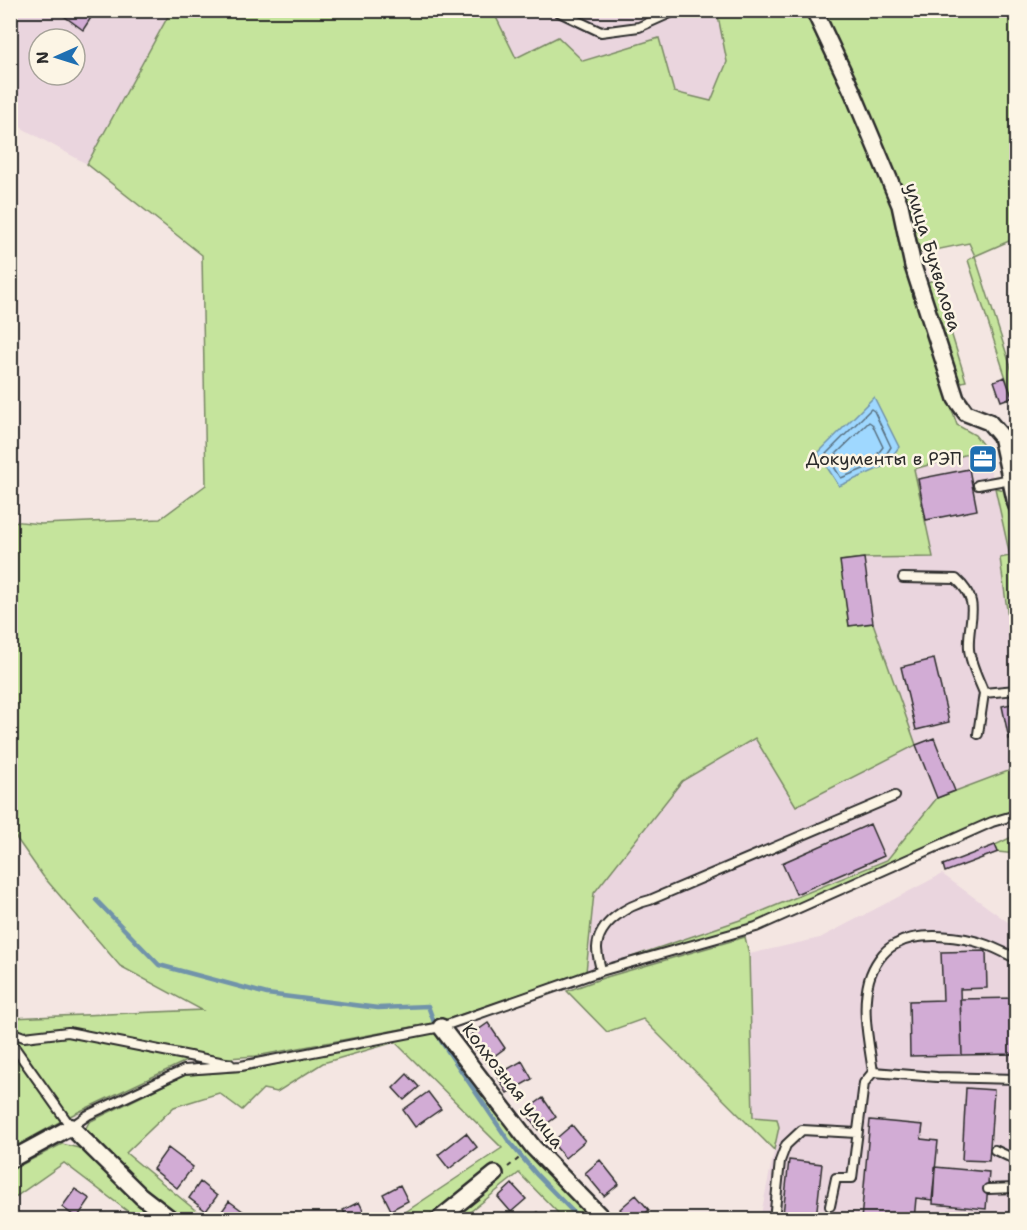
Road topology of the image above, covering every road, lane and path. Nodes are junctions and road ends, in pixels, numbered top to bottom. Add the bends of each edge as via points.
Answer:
1 (677, 10) edge
2 (814, 10) edge
3 (559, 12) dead end
4 (1011, 479) junction
5 (978, 485) dead end
6 (1017, 504) edge
7 (903, 578) dead end
8 (1017, 690) edge
9 (984, 693) junction
10 (978, 734) dead end
11 (895, 796) dead end
12 (1017, 815) edge
13 (1017, 958) edge
14 (601, 971) junction
15 (441, 1027) junction
16 (10, 1032) edge
17 (10, 1041) edge
18 (241, 1066) junction
19 (873, 1072) junction
20 (1017, 1079) edge
21 (71, 1127) junction
22 (857, 1133) junction
23 (996, 1150) dead end
24 (526, 1153) dead end
25 (10, 1160) edge
26 (1017, 1160) edge
27 (511, 1164) dead end
28 (495, 1174) dead end
29 (1017, 1188) edge
30 (988, 1189) dead end
31 (830, 1206) dead end
32 (172, 1220) edge
33 (438, 1220) edge
34 (604, 1220) edge
35 (774, 1220) edge

1 - 3 lane via 639,27 601,32
2 - 4 street, улица Бухвалова via 900,205 913,266 956,399 966,413 995,427 1001,436
4 - 5 lane
4 - 6 street, улица Бухвалова
7 - 9 lane via 956,579 969,590 969,650
8 - 9 lane
9 - 10 lane
11 - 14 lane via 635,904 600,934 597,949
12 - 14 lane via 992,822 756,927
13 - 19 lane via 985,944 946,937 919,937 895,944 876,961 869,980 867,1030
14 - 15 lane
15 - 18 lane
15 - 34 street, Колхозная улица via 533,1147
16 - 18 lane via 24,1037 68,1032
17 - 21 lane
18 - 21 lane via 184,1070 88,1115
19 - 20 lane
19 - 22 lane via 864,1083
21 - 25 street
21 - 32 street via 141,1196
22 - 31 lane via 852,1178 836,1178
22 - 35 lane via 802,1130 786,1145 780,1161
23 - 26 lane
24 - 27 path
28 - 33 street
29 - 30 lane

